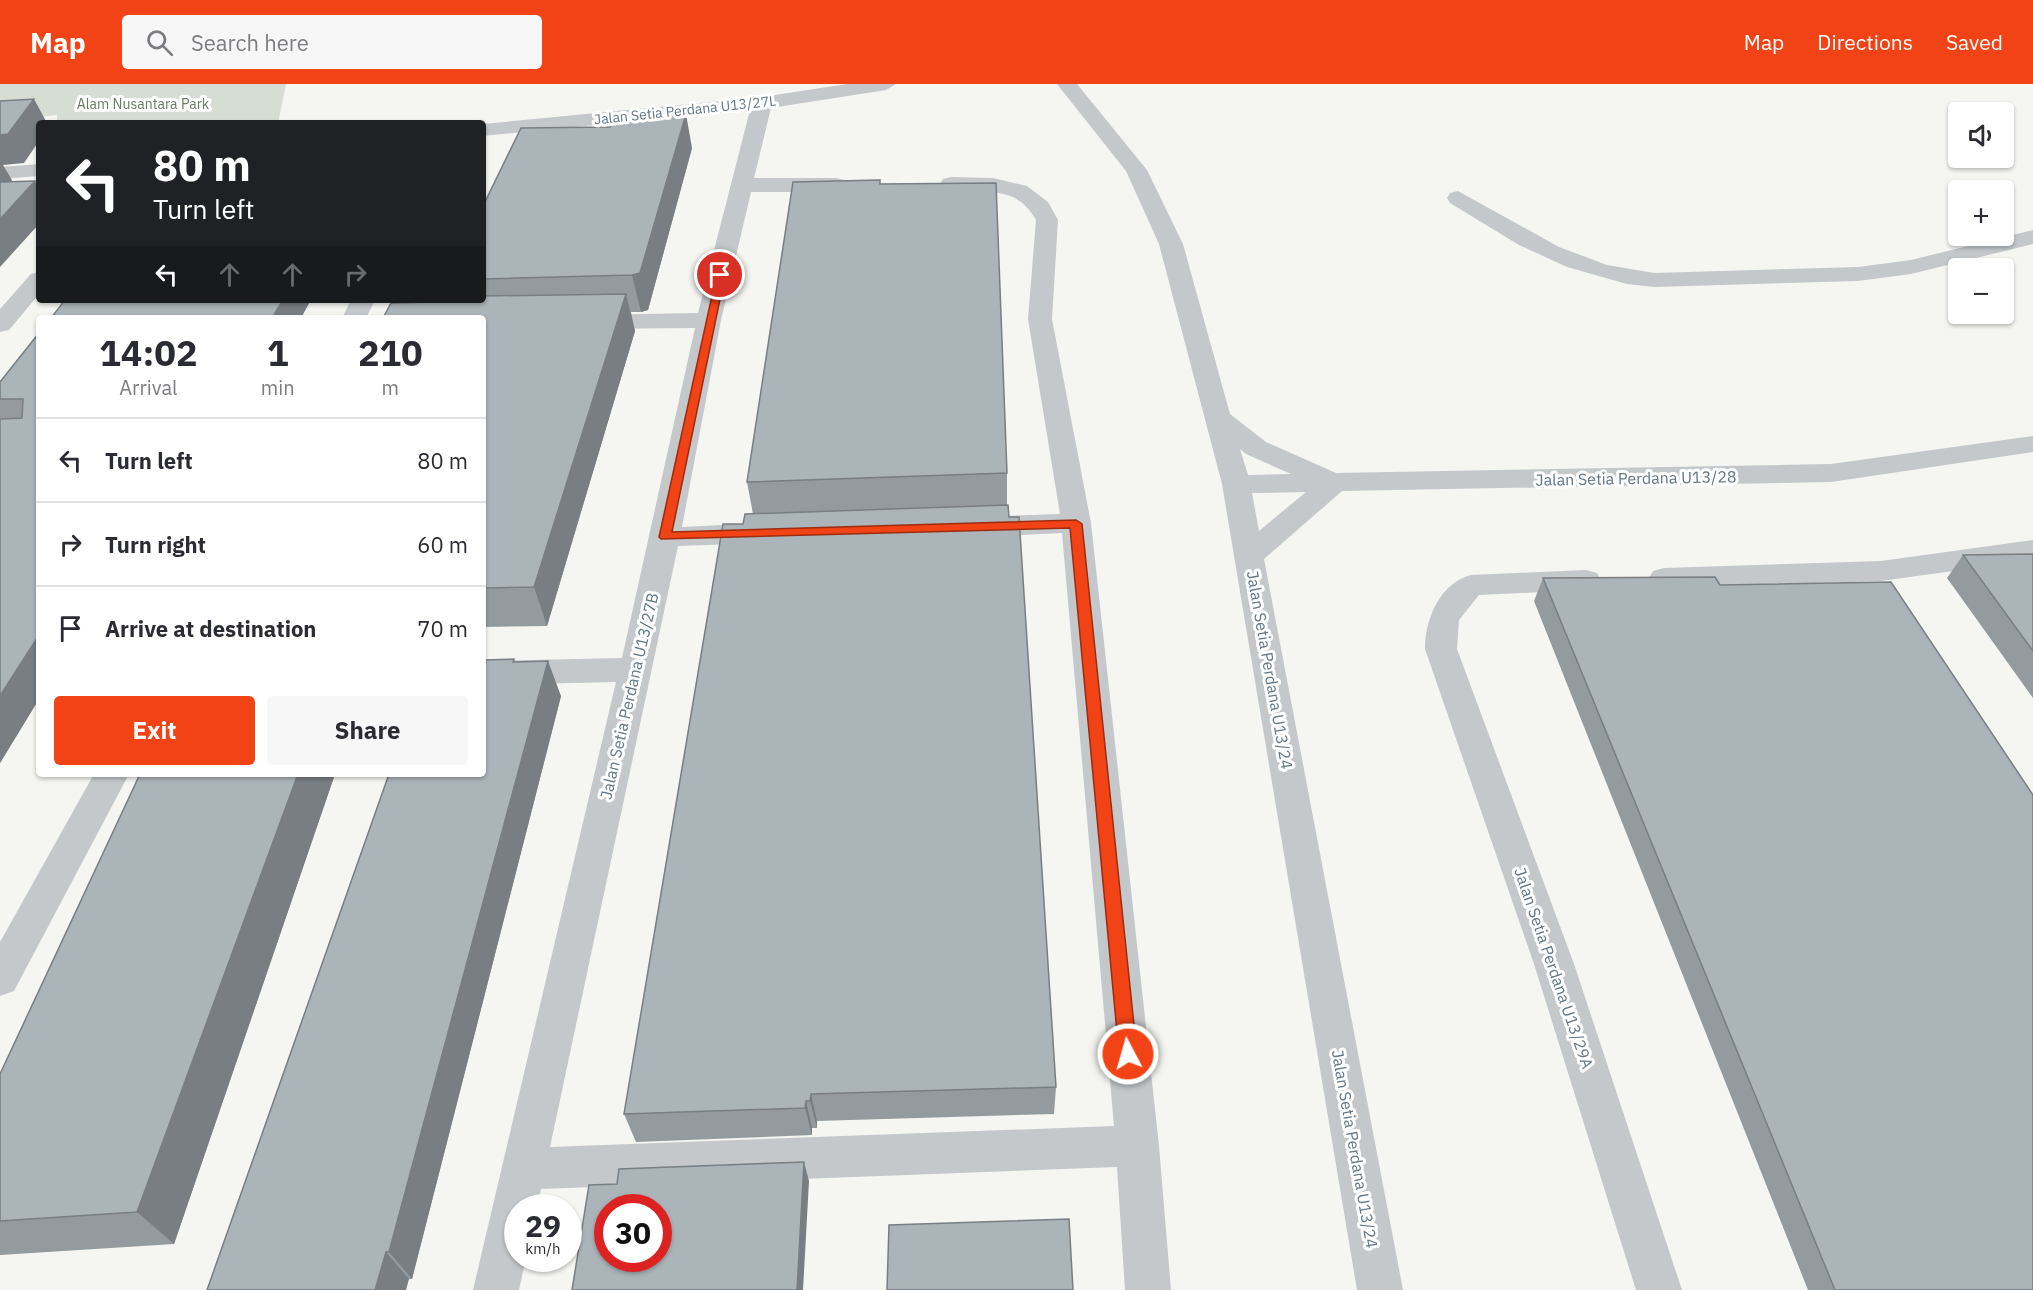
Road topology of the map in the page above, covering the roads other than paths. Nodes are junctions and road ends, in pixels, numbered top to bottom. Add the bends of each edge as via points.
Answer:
1 (886, 84) edge
2 (1067, 84) edge
3 (762, 103) junction
4 (486, 130) edge
5 (36, 170) edge
6 (0, 173) edge
7 (921, 184) edge
8 (742, 185) junction
9 (861, 185) edge
10 (1458, 198) dead end
11 (2033, 237) edge
12 (36, 283) edge
13 (709, 320) junction
14 (566, 323) edge
15 (0, 325) edge
16 (1219, 418) junction
17 (2033, 444) edge
18 (1334, 483) junction
19 (1236, 484) junction
20 (1076, 524) junction
21 (947, 528) edge
22 (794, 532) edge
23 (665, 537) junction
24 (2033, 550) edge
25 (1249, 556) junction
26 (1881, 571) junction
27 (1900, 601) edge
28 (634, 670) junction
29 (486, 673) edge
30 (110, 777) edge
31 (4, 964) edge
32 (1137, 1146) junction
33 (522, 1169) junction
34 (496, 1290) edge
35 (1148, 1290) edge
36 (1380, 1290) edge
37 (1659, 1290) edge

1 - 3 street, Jalan Setia Perdana U13/27L
2 - 16 street, Jalan Setia Perdana U13/24 via 1136,170 1171,244
3 - 4 street, Jalan Setia Perdana U13/27L
3 - 8 street, Jalan Setia Perdana U13/27B
5 - 6 street
7 - 20 street via 993,184 1015,188 1032,196 1042,207 1047,220 1040,319
8 - 9 street
8 - 13 street, Jalan Setia Perdana U13/27B
10 - 11 street via 1578,266 1654,280 1858,274 1911,267
12 - 15 street
13 - 14 street
13 - 23 street, Jalan Setia Perdana U13/27B
16 - 18 street via 1256,448
16 - 19 street, Jalan Setia Perdana U13/24
17 - 18 street, Jalan Setia Perdana U13/28 via 1831,473
18 - 19 street, Jalan Setia Perdana U13/28
18 - 25 street
19 - 25 street, Jalan Setia Perdana U13/24
20 - 21 street
20 - 32 street
22 - 23 street
23 - 28 street, Jalan Setia Perdana U13/27B
24 - 26 street
25 - 36 street, Jalan Setia Perdana U13/24
26 - 27 street
26 - 37 street, Jalan Setia Perdana U13/29A via 1471,585 1449,605 1440,628 1441,649 1554,964
28 - 29 street
28 - 33 street, Jalan Setia Perdana U13/27B
30 - 31 street
32 - 33 street
32 - 35 street
33 - 34 street, Jalan Setia Perdana U13/27B

